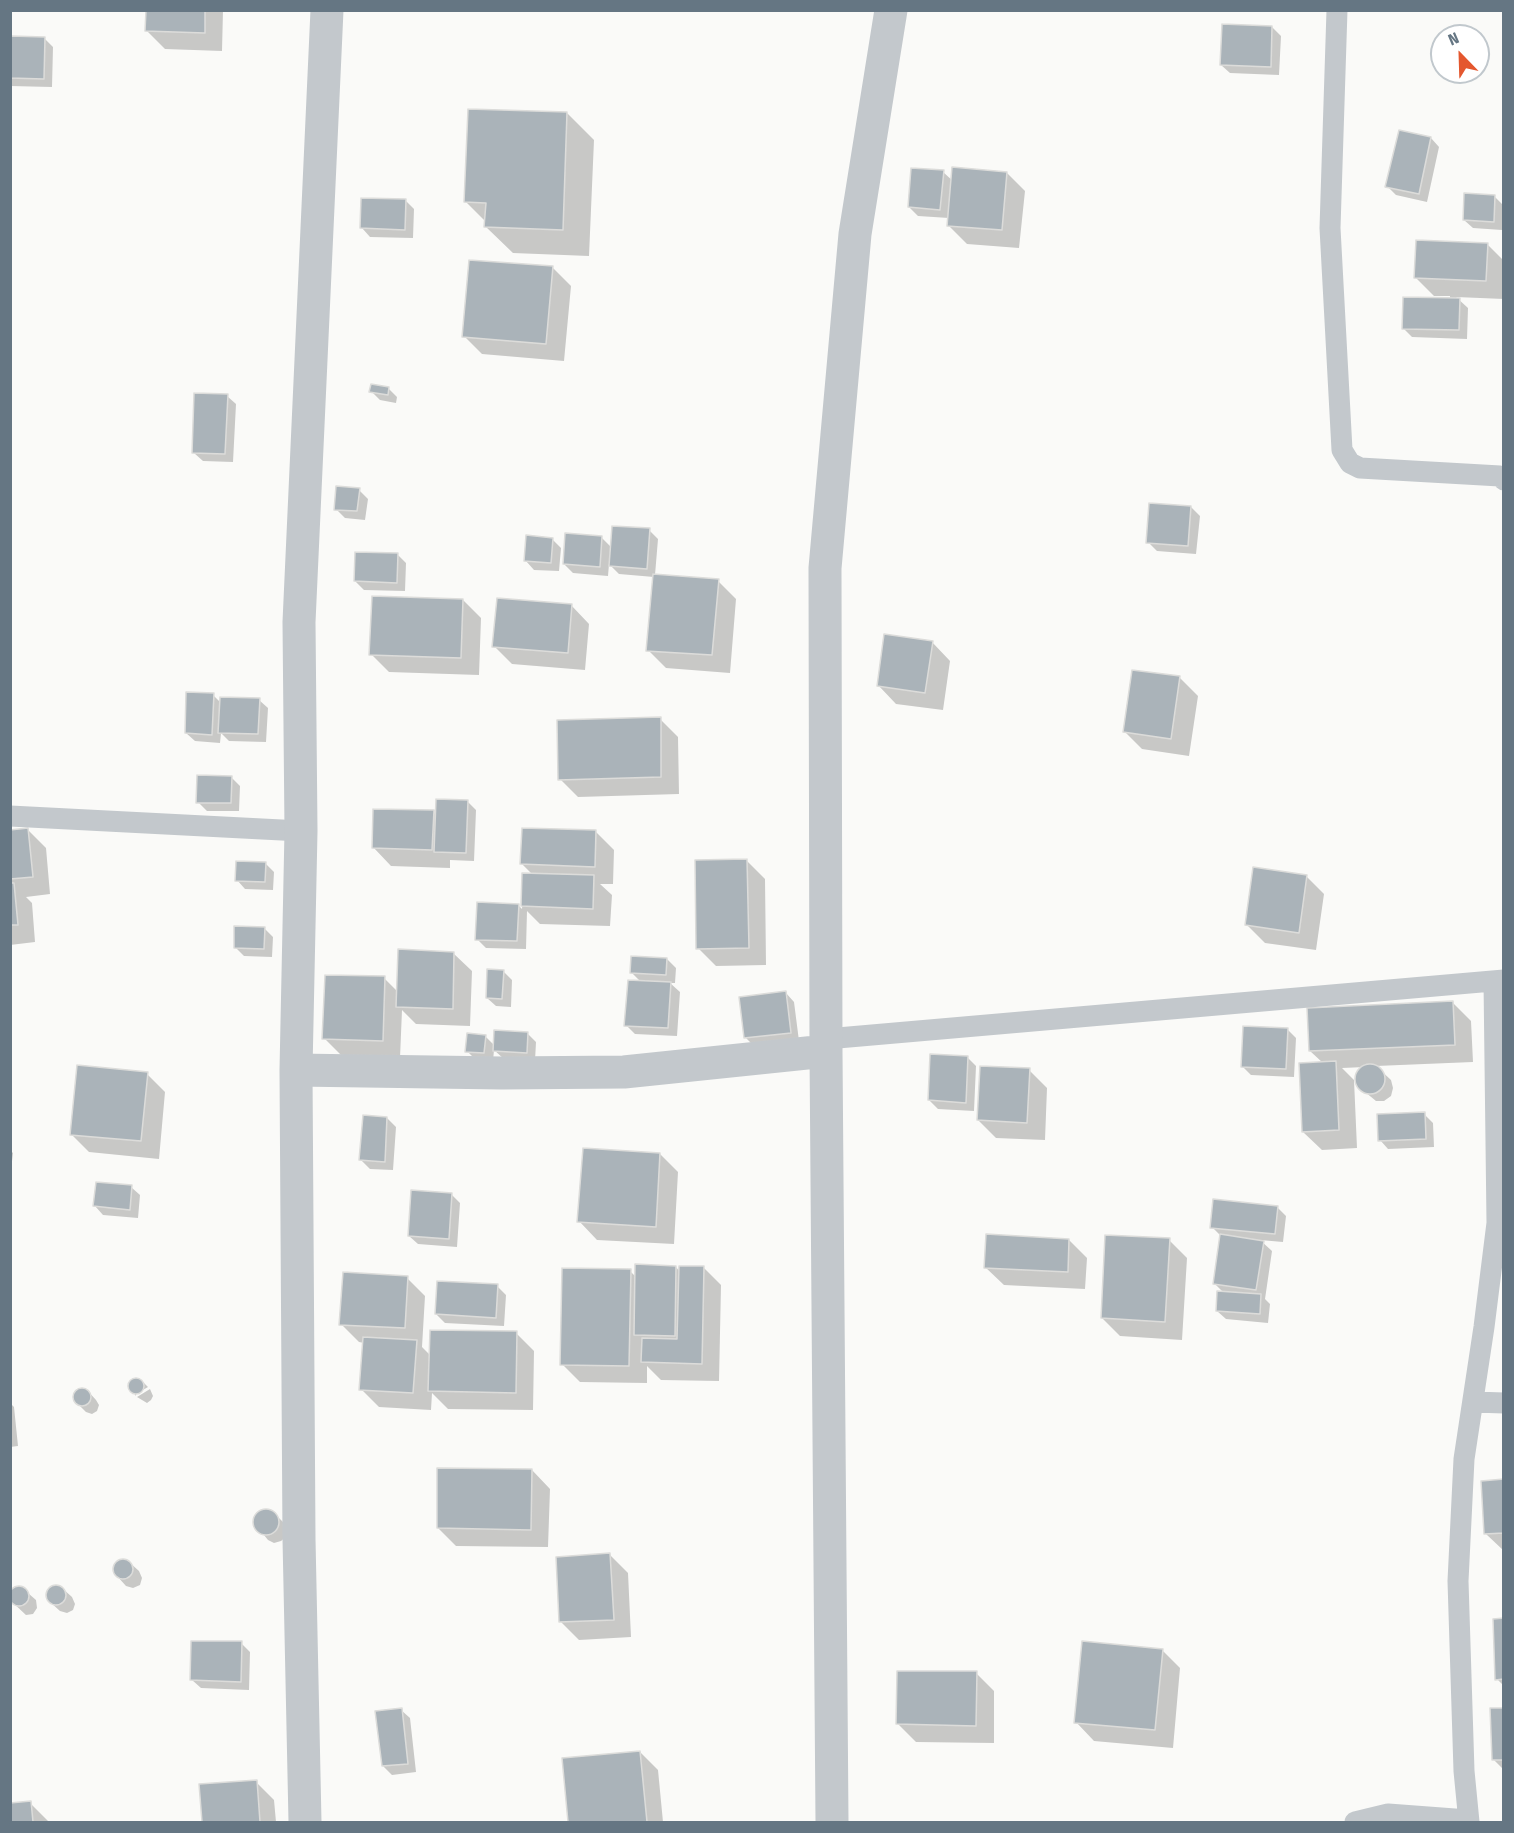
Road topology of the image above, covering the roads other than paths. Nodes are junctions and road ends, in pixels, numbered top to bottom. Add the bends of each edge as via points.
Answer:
1 (327, 10) edge
2 (891, 10) edge
3 (1337, 10) edge
4 (1503, 480) edge
5 (10, 816) edge
6 (301, 831) junction
7 (1499, 981) edge
8 (826, 1045) junction
9 (296, 1070) junction
10 (1474, 1402) junction
11 (1503, 1402) edge
12 (1468, 1821) edge
13 (304, 1822) edge
14 (832, 1822) edge
15 (1355, 1822) edge

1 - 6 street via 299,622
2 - 8 street via 855,234 825,568
3 - 4 lane via 1330,228 1342,450 1350,463 1359,468 1500,476
5 - 6 lane
6 - 9 street
7 - 8 lane
7 - 10 lane via 1497,1223
8 - 9 street via 624,1072
8 - 14 street
9 - 13 street
10 - 11 lane
10 - 12 lane via 1464,1459 1458,1581
12 - 15 lane via 1388,1814

